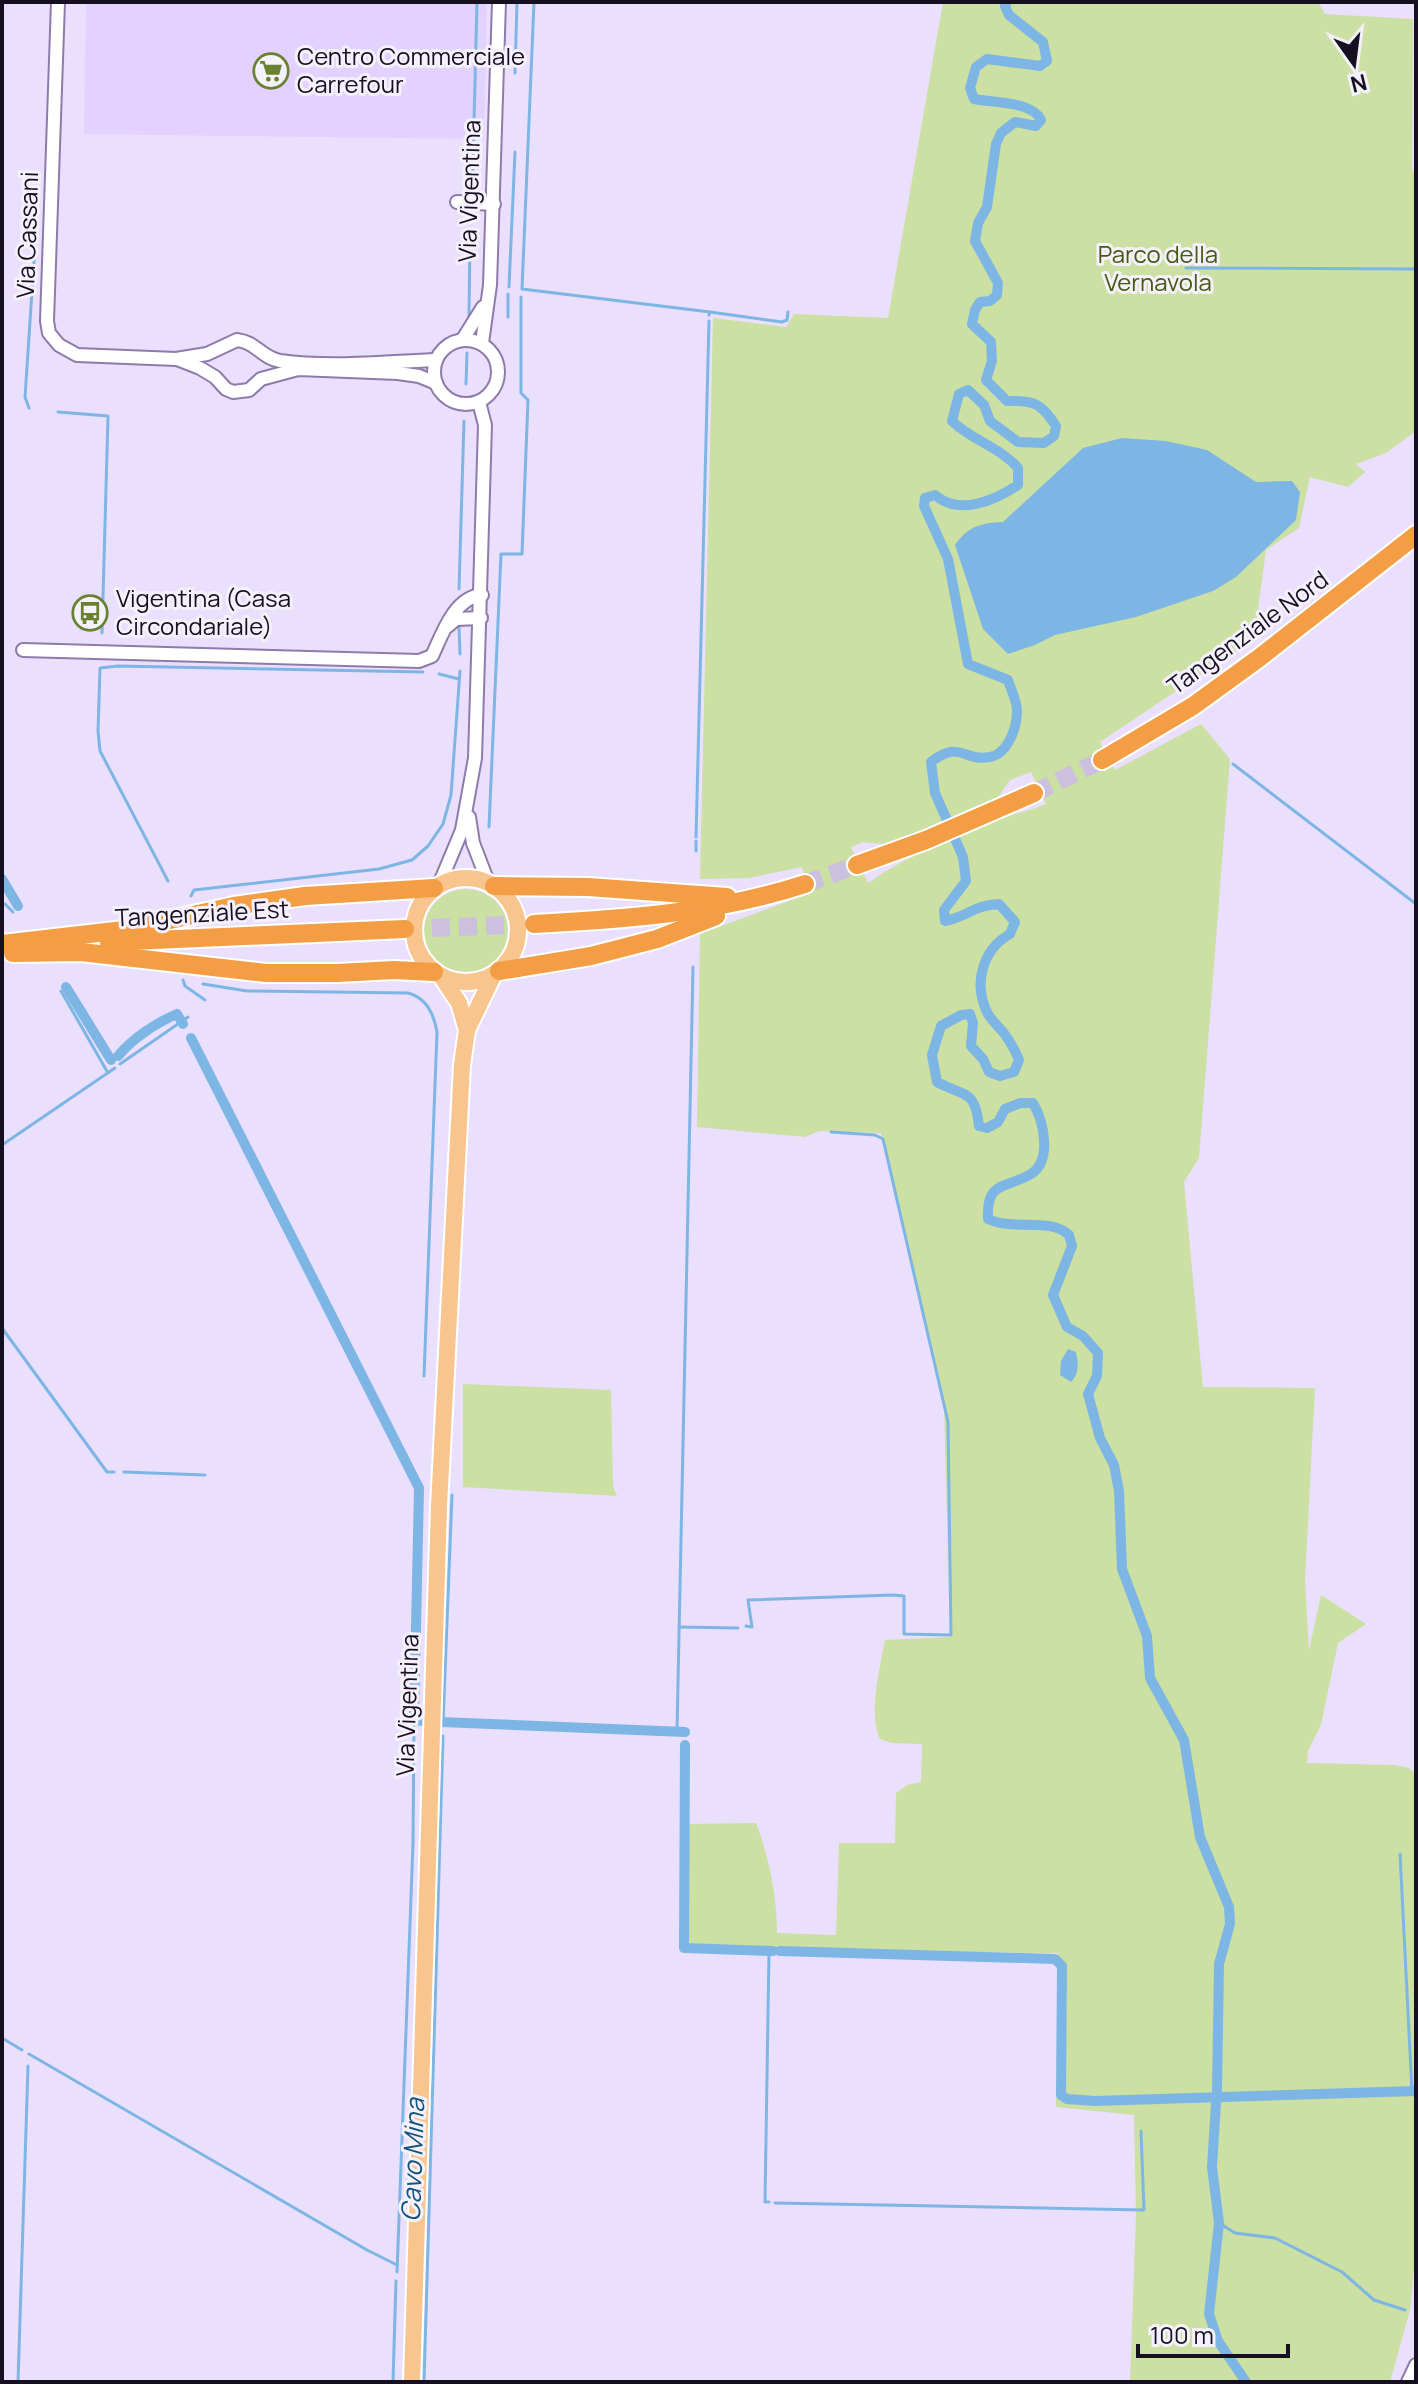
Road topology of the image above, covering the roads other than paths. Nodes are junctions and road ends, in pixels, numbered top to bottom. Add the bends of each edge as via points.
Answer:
1 (58, 2) edge
2 (499, 2) edge
3 (457, 202) dead end
4 (494, 204) junction
5 (490, 285) junction
6 (463, 339) junction
7 (482, 343) junction
8 (218, 350) junction
9 (262, 355) junction
10 (176, 359) junction
11 (436, 360) junction
12 (215, 377) junction
13 (261, 379) junction
14 (436, 383) junction
15 (479, 402) junction
16 (1416, 535) edge
17 (1416, 552) edge
18 (1381, 563) junction
19 (482, 595) junction
20 (481, 618) junction
21 (445, 628) junction
22 (23, 650) dead end
23 (1102, 760) tunnel mouth
24 (1034, 793) tunnel mouth
25 (468, 809) junction
26 (857, 865) tunnel mouth
27 (491, 884) junction
28 (805, 884) tunnel mouth
29 (436, 887) junction
30 (762, 898) junction
31 (534, 924) tunnel mouth
32 (405, 929) tunnel mouth
33 (2, 948) edge
34 (496, 972) junction
35 (438, 974) junction
36 (467, 1030) junction
37 (1416, 2363) edge
38 (412, 2382) edge
39 (1408, 2382) edge

1 - 10 street, Via Cassani via 49,333 77,355
2 - 4 street, Via Vigentina
3 - 4 street
4 - 5 street, Via Vigentina
5 - 6 street, Via Vigentina via 479,316
5 - 7 street, Via Vigentina
6 - 7 street
6 - 11 street via 447,346
7 - 15 street via 499,368 495,388
8 - 9 street, Via Cassani via 237,340 254,345
8 - 10 street, Via Cassani
8 - 12 street
9 - 11 street, Via Cassani via 293,362
9 - 13 street
10 - 12 street, Via Cassani
11 - 14 street
12 - 13 street, Via Cassani via 226,389 242,392
13 - 14 street, Via Cassani via 298,369 398,373
14 - 15 street via 458,403
15 - 19 street, Via Vigentina via 485,425
16 - 18 highway, Tangenziale Nord
17 - 18 highway
18 - 23 highway, Tangenziale Nord via 1193,706
19 - 20 street, Via Vigentina
19 - 21 street via 461,605
20 - 21 street via 456,619
20 - 25 street, Via Vigentina
21 - 22 street via 432,656 419,661
24 - 26 highway
25 - 27 street, Via Vigentina via 473,843
25 - 29 street, Via Vigentina
27 - 29 main road via 462,877
27 - 30 highway
27 - 34 main road, Via Vigentina via 511,903 518,929 512,955
28 - 30 highway
29 - 33 highway via 305,896
29 - 35 main road, Via Vigentina via 417,910 414,941
30 - 31 highway via 680,914
30 - 34 highway via 657,939
32 - 33 highway, Tangenziale Est
33 - 35 highway via 266,973
34 - 35 main road via 471,982
34 - 36 main road, Via Vigentina
35 - 36 main road, Via Vigentina via 459,1003
36 - 38 main road, Via Vigentina via 439,1506
37 - 39 street

